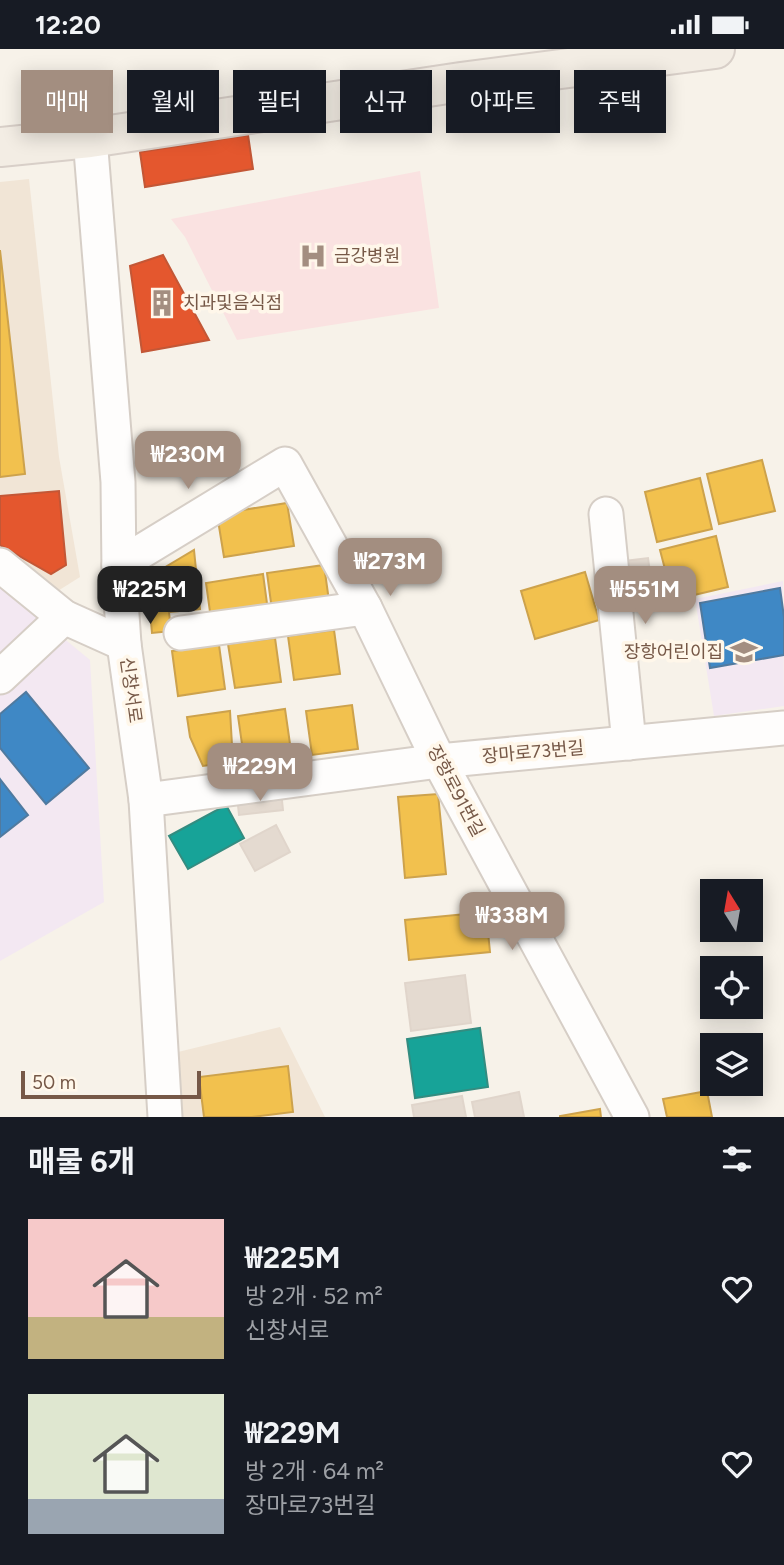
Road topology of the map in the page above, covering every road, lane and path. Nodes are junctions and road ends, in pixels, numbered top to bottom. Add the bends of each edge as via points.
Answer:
1 (715, 49) edge
2 (90, 138) junction
3 (0, 148) edge
4 (606, 514) dead end
5 (0, 565) edge
6 (119, 565) junction
7 (365, 608) junction
8 (64, 617) junction
9 (181, 633) dead end
10 (124, 645) junction
11 (0, 677) edge
12 (784, 728) edge
13 (629, 743) junction
14 (439, 761) junction
15 (146, 800) junction
16 (165, 1117) edge
17 (632, 1117) edge

1 - 2 main road
2 - 3 main road
2 - 6 street, 신창서로 via 118,482
4 - 13 street
5 - 8 street
6 - 7 street, 장항로91번길 via 285,464
6 - 10 street, 신창서로
7 - 9 street
7 - 14 street, 장항로91번길
8 - 10 street
8 - 11 street
10 - 15 street, 신창서로
12 - 13 street, 장마로73번길
13 - 14 street, 장마로73번길
14 - 15 street, 장마로73번길
14 - 17 street, 장항로91번길
15 - 16 street, 신창서로

